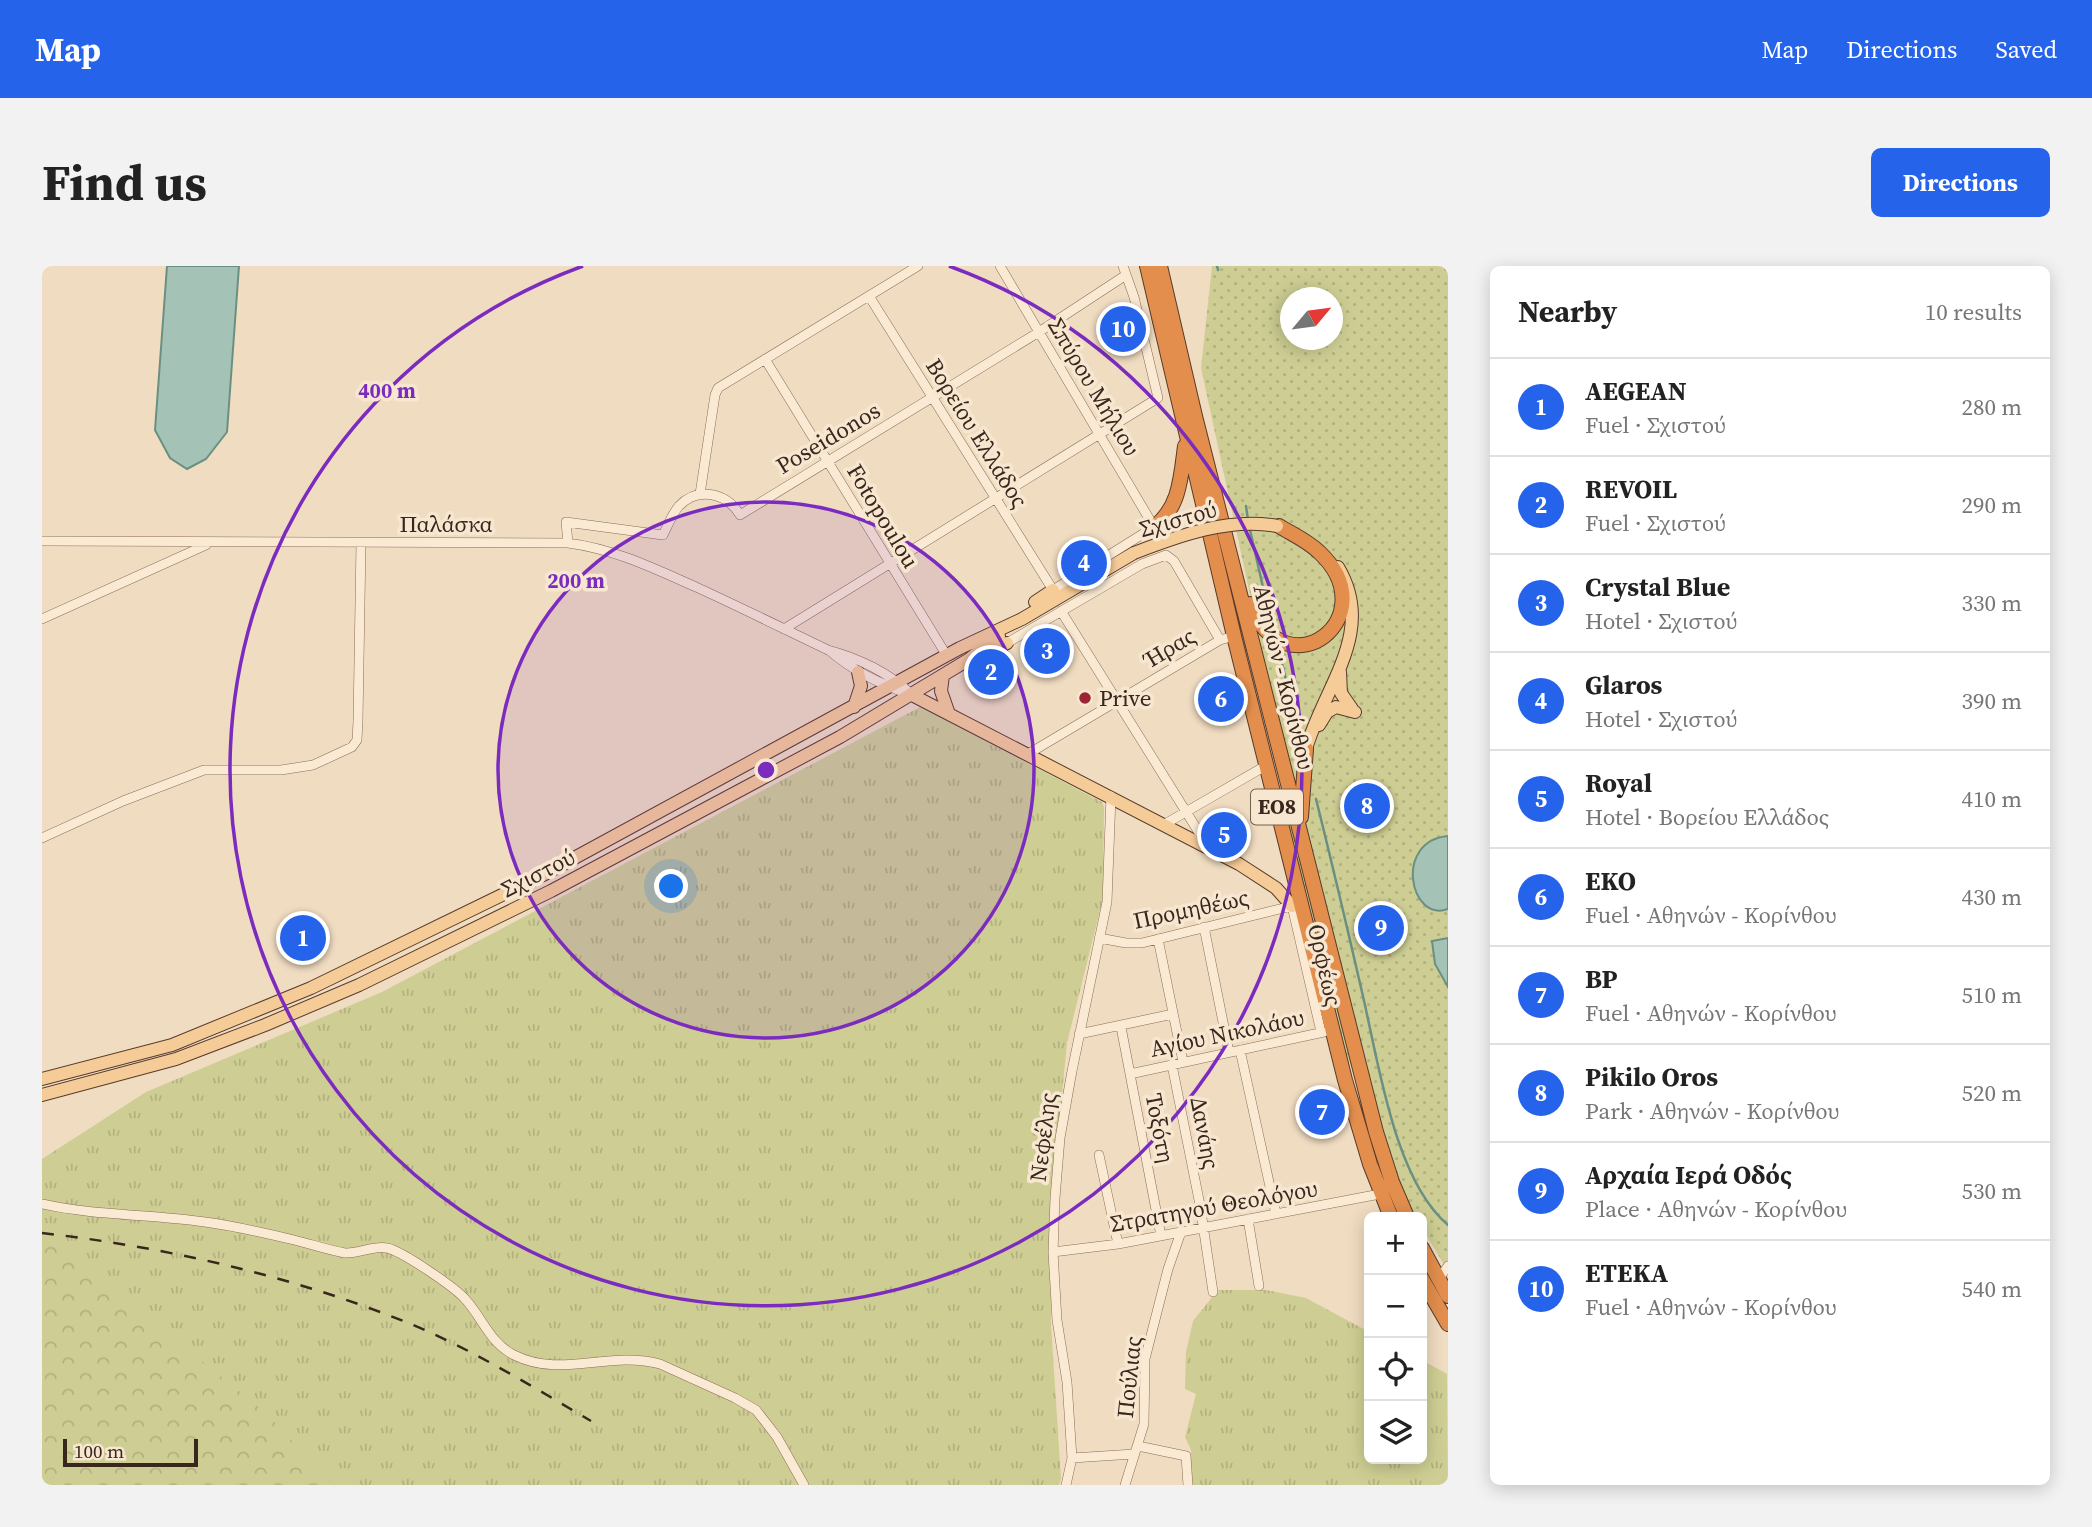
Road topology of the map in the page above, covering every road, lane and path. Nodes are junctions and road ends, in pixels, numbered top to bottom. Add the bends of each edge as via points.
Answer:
1 (918, 266) edge
2 (1000, 266) edge
3 (1147, 266) edge
4 (1160, 266) edge
5 (1124, 270) edge
6 (869, 296) junction
7 (1039, 332) junction
8 (765, 359) junction
9 (932, 397) junction
10 (1100, 436) junction
11 (1186, 437) junction
12 (828, 461) junction
13 (701, 494) junction
14 (996, 499) junction
15 (1278, 526) junction
16 (1154, 527) junction
17 (42, 541) edge
18 (211, 543) junction
19 (361, 543) junction
20 (568, 543) junction
21 (1166, 555) joint
22 (1231, 558) junction
23 (890, 564) junction
24 (1053, 590) junction
25 (1060, 611) junction
26 (42, 619) edge
27 (1022, 619) junction
28 (784, 629) junction
29 (1227, 638) junction
30 (1007, 643) joint
31 (960, 649) junction
32 (828, 650) junction
33 (947, 656) junction
34 (968, 660) junction
35 (1340, 666) junction
36 (858, 672) junction
37 (943, 675) junction
38 (895, 685) junction
39 (912, 695) junction
40 (1116, 701) junction
41 (854, 707) junction
42 (949, 714) junction
43 (1306, 749) junction
44 (1028, 754) junction
45 (1266, 765) junction
46 (1111, 796) junction
47 (1185, 813) junction
48 (1165, 824) junction
49 (1300, 832) junction
50 (42, 838) edge
51 (1209, 848) junction
52 (1292, 906) junction
53 (1204, 927) junction
54 (1099, 938) junction
55 (1158, 939) junction
56 (1319, 978) junction
57 (1173, 1014) junction
58 (1121, 1027) junction
59 (1326, 1031) junction
60 (1079, 1034) junction
61 (1234, 1051) junction
62 (1182, 1062) junction
63 (1171, 1065) junction
64 (1129, 1074) junction
65 (42, 1079) edge
66 (42, 1095) edge
67 (1099, 1155) dead end
68 (1380, 1194) junction
69 (42, 1204) edge
70 (1389, 1212) edge
71 (1405, 1212) edge
72 (1276, 1214) junction
73 (1248, 1219) junction
74 (1202, 1228) junction
75 (1181, 1232) junction
76 (1161, 1236) junction
77 (1118, 1244) junction
78 (1054, 1252) junction
79 (1427, 1258) edge
80 (1448, 1266) edge
81 (1438, 1280) junction
82 (1259, 1286) dead end
83 (1427, 1288) edge
84 (1213, 1292) dead end
85 (1448, 1297) edge
86 (1448, 1324) edge
87 (1136, 1450) junction
88 (1072, 1458) junction
89 (804, 1485) edge
90 (1066, 1485) edge
91 (1125, 1485) edge
92 (1188, 1485) edge

1 - 6 street
2 - 7 street, Σπύρου Μήλιου
3 - 11 highway, Αθηνών - Κορίνθου / ΕΟ8
4 - 22 highway, Αθηνών - Κορίνθου / ΕΟ8
5 - 7 street, Poseidonos
5 - 10 street via 1158,398
6 - 8 street
6 - 9 street, Βορείου Ελλάδος
7 - 9 street, Poseidonos
7 - 10 street, Σπύρου Μήλιου
8 - 12 street, Fotopoulou
8 - 13 street via 716,391
9 - 12 street, Poseidonos
9 - 14 street, Βορείου Ελλάδος
10 - 14 street
10 - 16 street, Σπύρου Μήλιου
11 - 16 highway via 1175,501
11 - 29 highway, Αθηνών - Κορίνθου / ΕΟ8
12 - 13 street, Poseidonos via 740,515 722,498
12 - 23 street, Fotopoulou
13 - 20 street via 679,506 663,535 566,522
14 - 23 street
14 - 24 street, Βορείου Ελλάδος
15 - 22 highway via 1317,550 1337,579 1342,609 1326,636 1295,645 1266,632
15 - 27 main road, Σχιστού, bridge via 1247,524 1171,539 1134,553
15 - 35 main road, Σχιστού via 1316,541 1345,578 1352,595 1353,623
16 - 24 street, Σχιστού
17 - 18 street, Παλάσκα
18 - 19 street, Παλάσκα
18 - 26 street
19 - 20 street, Παλάσκα
19 - 50 street via 358,721 352,747 298,768 204,770
20 - 28 street, Παλάσκα via 640,562
21 - 25 street, Σχιστού
21 - 29 street, Ήρας
22 - 49 highway, Αθηνών - Κορίνθου / ΕΟ8
23 - 28 street
23 - 33 street, Fotopoulou
24 - 31 main road
25 - 30 street, Σχιστού
25 - 40 street
27 - 31 main road, Σχιστού
27 - 34 main road, Σχιστού
28 - 32 street, Παλάσκα
29 - 40 street, Ήρας
29 - 45 highway, Αθηνών - Κορίνθου / ΕΟ8
30 - 34 main road
31 - 33 main road, Σχιστού
32 - 36 street, Παλάσκα
32 - 38 street, Παλάσκα
33 - 38 main road, Σχιστού
34 - 37 main road, Σχιστού
35 - 43 main road, Σχιστού
35 - 43 main road via 1340,693 1355,712 1339,707 1331,710
36 - 38 street, Παλάσκα
36 - 41 main road via 861,686
37 - 39 main road, Σχιστού
37 - 42 main road via 941,691
38 - 39 street, Παλάσκα
38 - 41 main road, Σχιστού
39 - 42 main road
39 - 66 main road, Σχιστού via 551,891 359,985 176,1059
40 - 44 street, Ήρας
40 - 47 street
41 - 65 main road, Σχιστού via 543,874 311,988 172,1045
42 - 44 main road
43 - 49 highway
44 - 46 main road
45 - 47 street
45 - 56 highway, Αθηνών - Κορίνθου / ΕΟ8
46 - 48 main road
46 - 54 street, Νεφέλης via 1110,881
47 - 48 street
47 - 51 street
48 - 51 main road
49 - 71 highway, Αθηνών - Κορίνθου / ΕΟ8 via 1376,1132
51 - 52 main road via 1263,878
52 - 53 street, Προμηθέως
52 - 56 highway
52 - 59 street, Ορφέως
53 - 55 street, Προμηθέως
53 - 61 street
54 - 55 street, Προμηθέως via 1126,943
54 - 60 street, Νεφέλης
55 - 57 street
56 - 59 highway, Αθηνών - Κορίνθου / ΕΟ8
57 - 58 street
57 - 62 street
58 - 60 street
58 - 64 street, Τοξότη
59 - 61 street, Αγίου Νικολάου
59 - 68 highway, Αθηνών - Κορίνθου / ΕΟ8
60 - 78 street, Νεφέλης via 1060,1138
61 - 62 street, Αγίου Νικολάου
61 - 72 street
62 - 63 street, Αγίου Νικολάου
63 - 64 street, Αγίου Νικολάου
63 - 74 street, Δανάης
64 - 76 street, Τοξότη
67 - 77 street
68 - 70 highway, Αθηνών - Κορίνθου / ΕΟ8
68 - 72 street, Στρατηγού Θεολόγου
69 - 89 street via 205,1222 348,1253 390,1249 457,1290 494,1340 518,1357 549,1366 646,1361 747,1404 768,1422
72 - 73 street, Στρατηγού Θεολόγου
73 - 74 street, Στρατηγού Θεολόγου
73 - 82 street
74 - 75 street, Στρατηγού Θεολόγου
74 - 84 street, Δανάης
75 - 76 street, Στρατηγού Θεολόγου
75 - 87 street, Πούλιας via 1145,1359 1144,1424
76 - 77 street, Στρατηγού Θεολόγου
77 - 78 street, Στρατηγού Θεολόγου
78 - 88 street, Νεφέλης
79 - 81 highway
80 - 81 street
81 - 85 highway
83 - 86 highway
87 - 88 street
87 - 91 street, Πούλιας
87 - 92 street via 1186,1456
88 - 90 street, Νεφέλης

